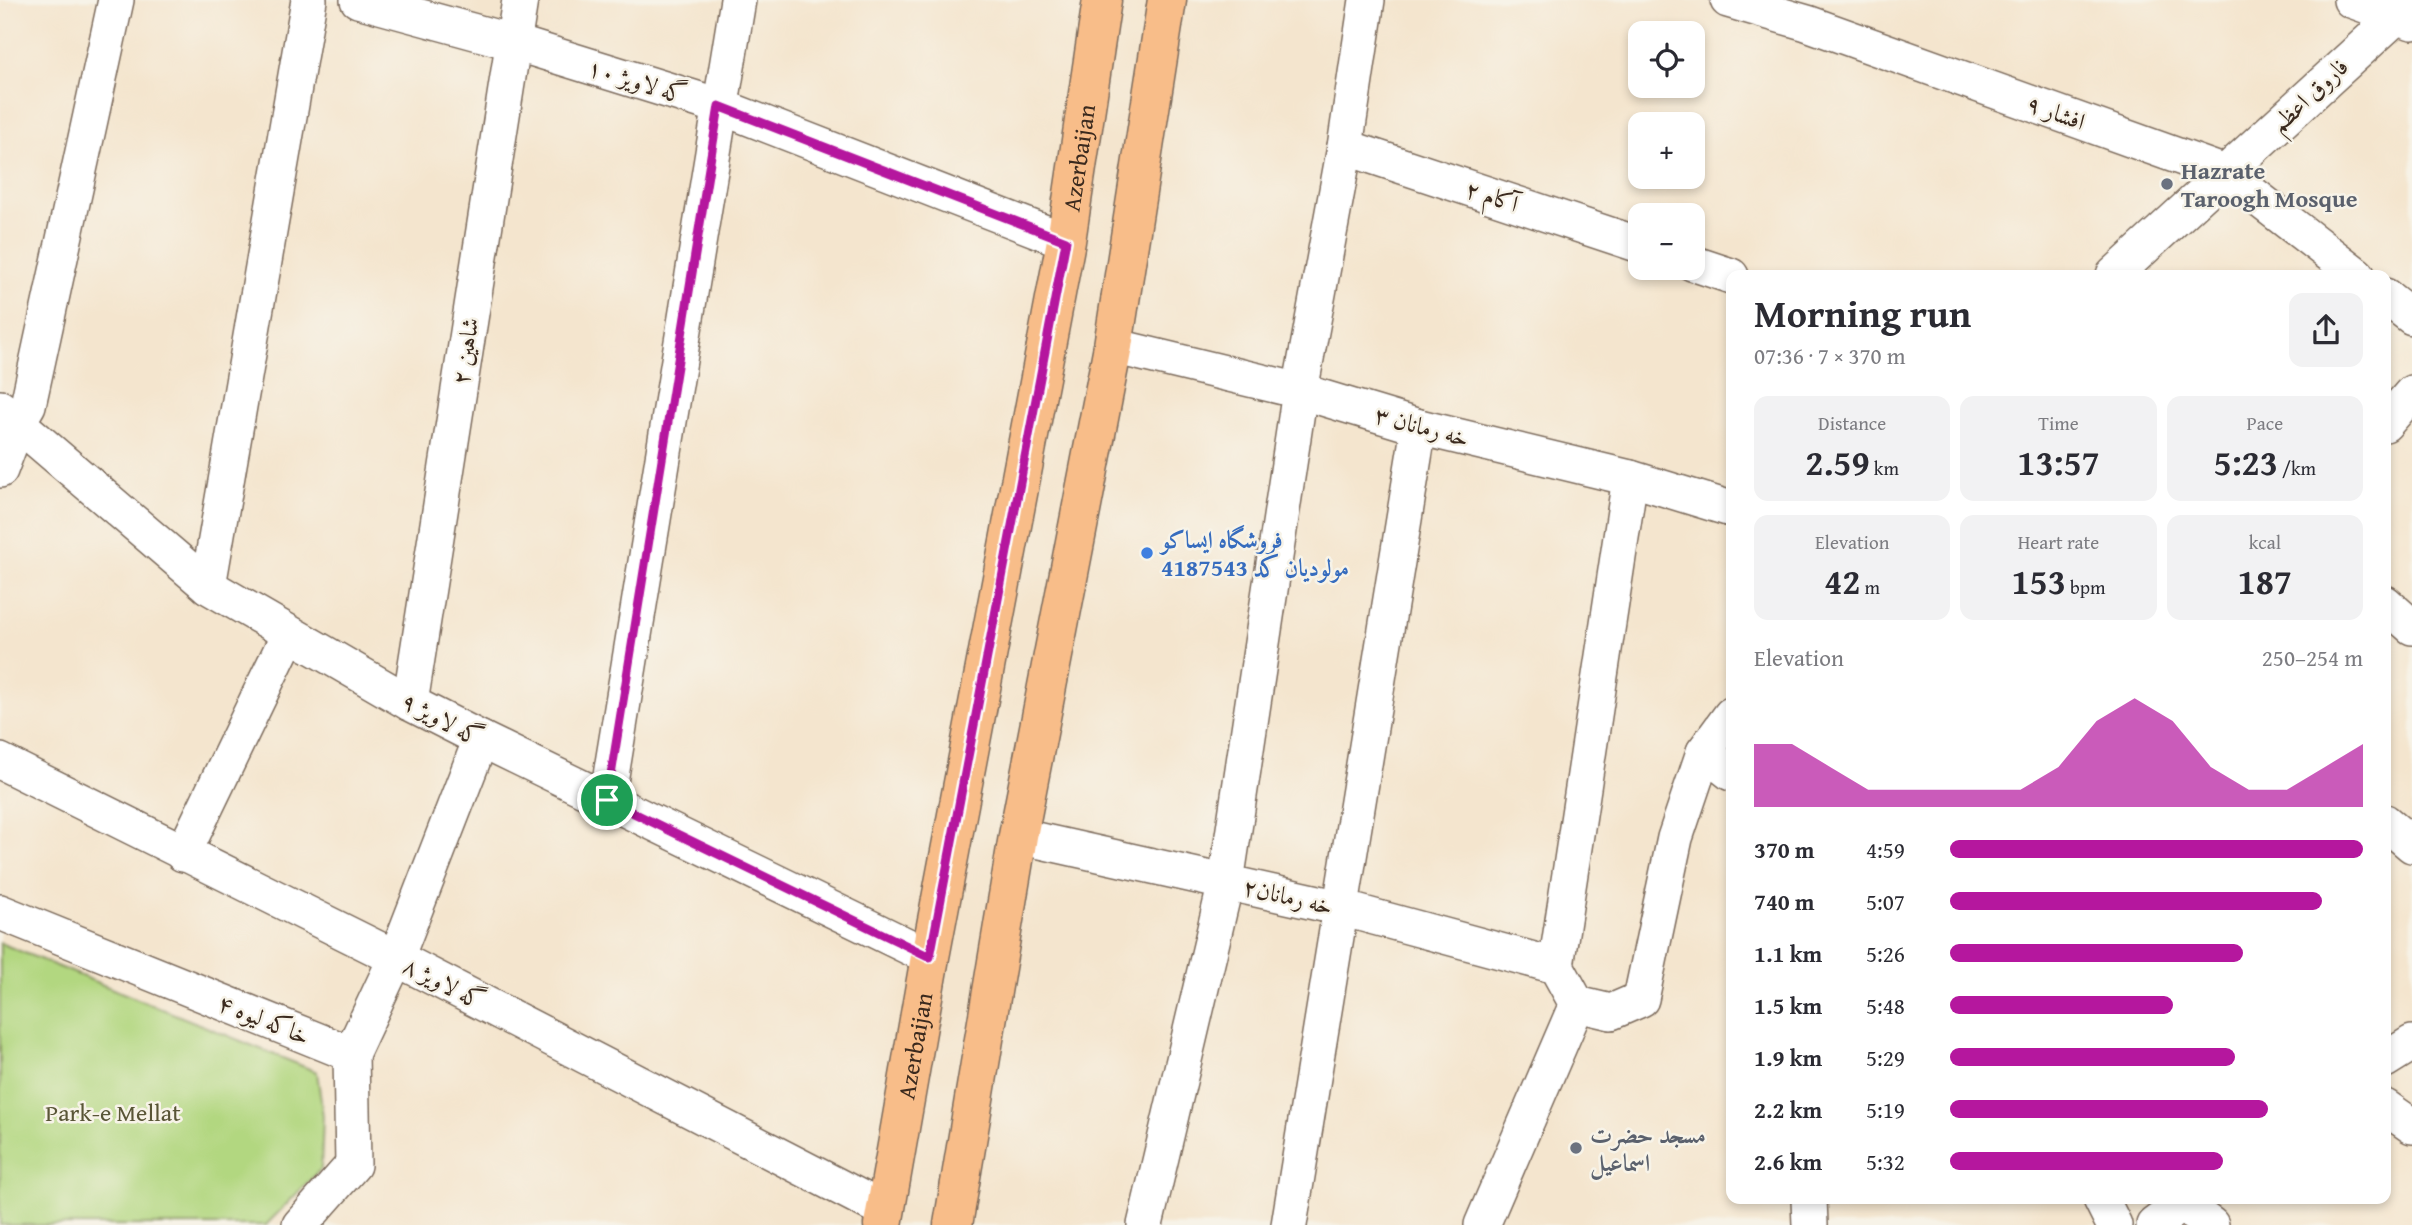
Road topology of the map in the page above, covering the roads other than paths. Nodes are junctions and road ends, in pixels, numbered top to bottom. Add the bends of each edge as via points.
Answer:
1 (116, 0) edge
2 (309, 0) edge
3 (358, 0) edge
4 (520, 0) edge
5 (738, 0) edge
6 (1102, 0) edge
7 (1167, 0) edge
8 (1367, 0) edge
9 (1728, 0) edge
10 (2351, 0) edge
11 (2407, 13) edge
12 (512, 42) junction
13 (719, 106) junction
14 (1345, 147) junction
15 (2225, 173) junction
16 (1066, 241) junction
17 (1628, 241) edge
18 (1705, 267) edge
19 (2119, 270) edge
20 (2351, 270) edge
21 (1726, 274) edge
22 (2391, 301) edge
23 (2412, 317) edge
24 (1113, 346) junction
25 (1300, 390) junction
26 (2412, 393) edge
27 (9, 415) edge
28 (2391, 417) edge
29 (1419, 427) junction
30 (0, 470) edge
31 (1630, 478) junction
32 (1726, 507) edge
33 (208, 586) junction
34 (2391, 608) edge
35 (2412, 627) edge
36 (289, 634) junction
37 (410, 703) junction
38 (1726, 733) edge
39 (481, 740) junction
40 (0, 761) edge
41 (1718, 763) edge
42 (607, 800) junction
43 (2391, 827) edge
44 (1018, 836) junction
45 (2412, 845) edge
46 (183, 854) junction
47 (1226, 882) junction
48 (1341, 908) junction
49 (0, 912) edge
50 (930, 957) junction
51 (396, 958) junction
52 (1556, 966) junction
53 (1577, 1004) junction
54 (2412, 1043) edge
55 (351, 1054) junction
56 (2391, 1056) edge
57 (2391, 1111) edge
58 (2412, 1126) edge
59 (1809, 1204) edge
60 (2104, 1204) edge
61 (2181, 1204) edge
62 (2188, 1204) edge
63 (885, 1218) edge
64 (300, 1225) edge
65 (953, 1225) edge
66 (1145, 1225) edge
67 (1289, 1225) edge
68 (1482, 1225) edge
69 (1810, 1225) edge
70 (2114, 1225) edge
71 (2154, 1225) edge
72 (2211, 1225) edge

1 - 27 street via 28,405
2 - 33 street
3 - 12 street, گه لاویژ ۱۰
4 - 12 street, شاهین ۲
5 - 13 street
6 - 16 main road, Azerbaijan
7 - 24 main road
8 - 14 street
9 - 15 street, افشار ۹ via 1807,23
10 - 11 street
11 - 15 street, فاروق اعظم
12 - 13 street, گه لاویژ ۱۰
12 - 37 street, شاهین ۲
13 - 16 street, گه لاویژ ۱۰
13 - 42 street
14 - 17 street, آکام ۲
14 - 25 street
15 - 19 street, فاروق اعظم
15 - 20 street, افشار ۹
16 - 50 main road, Azerbaijan
18 - 21 street
22 - 23 street
24 - 25 street, خه رمانان ۳
24 - 44 main road
25 - 29 street, خه رمانان ۳
25 - 47 street
26 - 28 street
27 - 30 street
27 - 33 street, گه لاویژ ۹
29 - 31 street, خه رمانان ۳
29 - 48 street
31 - 32 street, خه رمانان ۳
31 - 52 street
33 - 36 street, گه لاویژ ۹
34 - 35 street
36 - 37 street, گه لاویژ ۹
36 - 46 street
37 - 39 street, گه لاویژ ۹
38 - 41 street
39 - 42 street, گه لاویژ ۹
39 - 51 street
40 - 46 street, گه لاویژ ۸
41 - 53 street via 1675,838 1641,999 1611,1012
42 - 50 street, گه لاویژ ۹
43 - 45 street
44 - 47 street, خه رمانان۲
44 - 65 main road
46 - 51 street, گه لاویژ ۸
47 - 48 street, خه رمانان۲
47 - 66 street
48 - 52 street, خه رمانان۲
48 - 67 street
49 - 55 street, خاکه لیوه ۴
50 - 63 main road, Azerbaijan
51 - 55 street
51 - 63 street, گه لاویژ ۸
52 - 53 street
53 - 68 street
54 - 56 street
55 - 64 street via 353,1165
57 - 58 street
59 - 69 street
60 - 70 street
61 - 71 street
62 - 72 street

